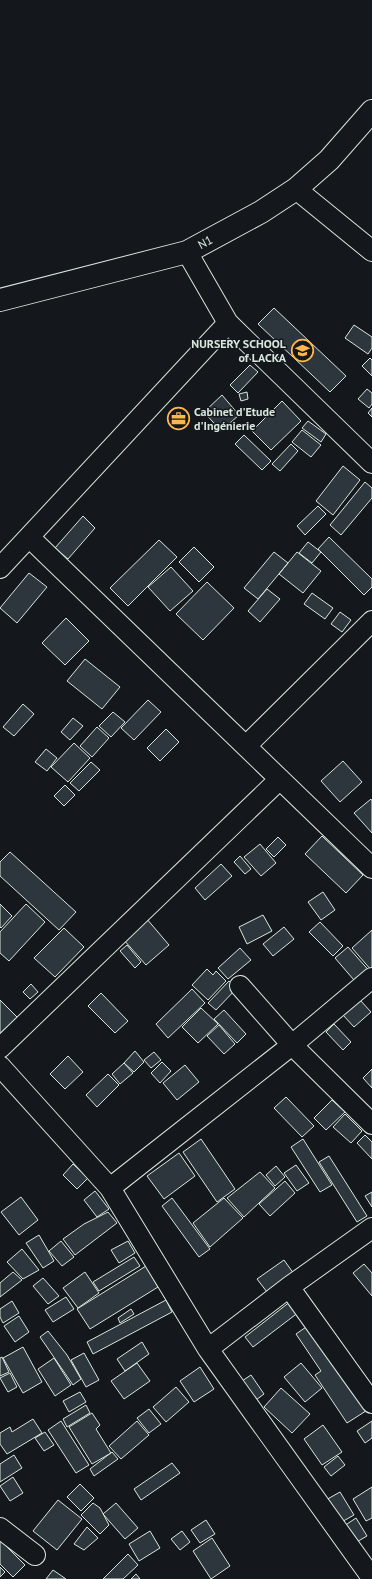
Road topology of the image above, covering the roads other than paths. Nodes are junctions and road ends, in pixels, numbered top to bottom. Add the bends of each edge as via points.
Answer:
1 (372, 111) edge
2 (296, 189) junction
3 (372, 251) edge
4 (187, 252) junction
5 (0, 300) edge
6 (228, 323) junction
7 (372, 463) edge
8 (28, 537) junction
9 (0, 568) edge
10 (372, 621) edge
11 (246, 746) junction
12 (280, 779) junction
13 (372, 868) edge
14 (372, 978) edge
15 (240, 986) dead end
16 (292, 1045) junction
17 (0, 1048) edge
18 (0, 1066) edge
19 (372, 1124) edge
20 (110, 1188) junction
21 (372, 1228) edge
22 (289, 1287) junction
23 (208, 1349) junction
24 (372, 1403) edge
25 (0, 1528) edge
26 (35, 1555) dead end
27 (372, 1578) edge

1 - 2 highway, N1 via 329,160
2 - 3 street
2 - 4 highway, N1 via 261,212
4 - 5 highway, N1
4 - 6 street
6 - 7 street
6 - 8 street
8 - 9 street
8 - 11 street
10 - 11 street
11 - 12 street
12 - 13 street
12 - 17 street
14 - 16 street
15 - 16 street
16 - 19 street
16 - 20 street
18 - 20 street
20 - 23 street
21 - 22 street
22 - 23 street
22 - 24 street
23 - 27 street
25 - 26 street

